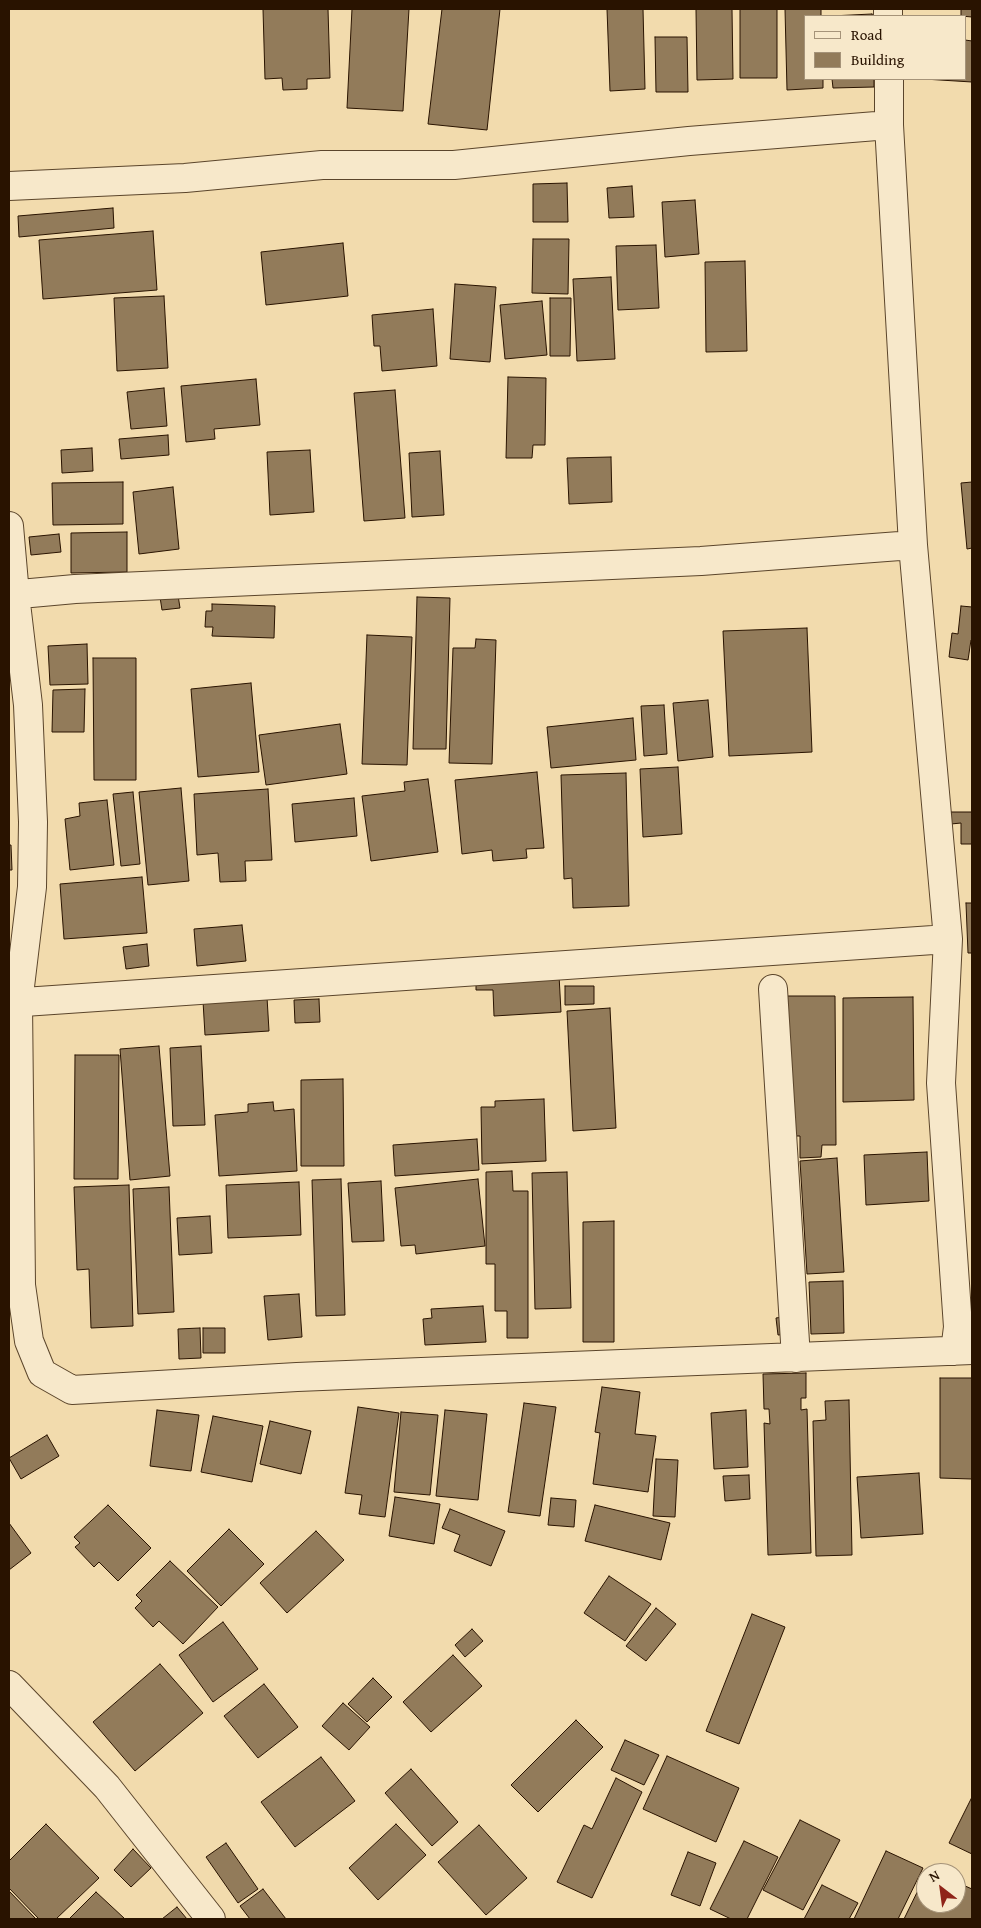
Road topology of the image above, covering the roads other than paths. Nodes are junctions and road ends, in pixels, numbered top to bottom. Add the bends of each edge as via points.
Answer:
1 (889, 80) edge
2 (890, 125) junction
3 (9, 186) edge
4 (9, 526) edge
5 (912, 545) junction
6 (12, 595) edge
7 (948, 938) junction
8 (773, 989) dead end
9 (13, 1003) edge
10 (964, 1351) edge
11 (796, 1358) junction
12 (9, 1685) edge
13 (211, 1919) edge

1 - 2 street
2 - 3 street via 689,141 454,166 322,165 185,178
2 - 5 street
4 - 6 street
5 - 6 street via 701,561 95,588
5 - 7 street
6 - 9 street via 28,705 33,822 32,887
7 - 9 street
7 - 10 street via 942,1082 958,1327
8 - 11 street
9 - 11 street via 22,1285 29,1341 42,1373 72,1390 297,1377
10 - 11 street
12 - 13 street via 106,1787

